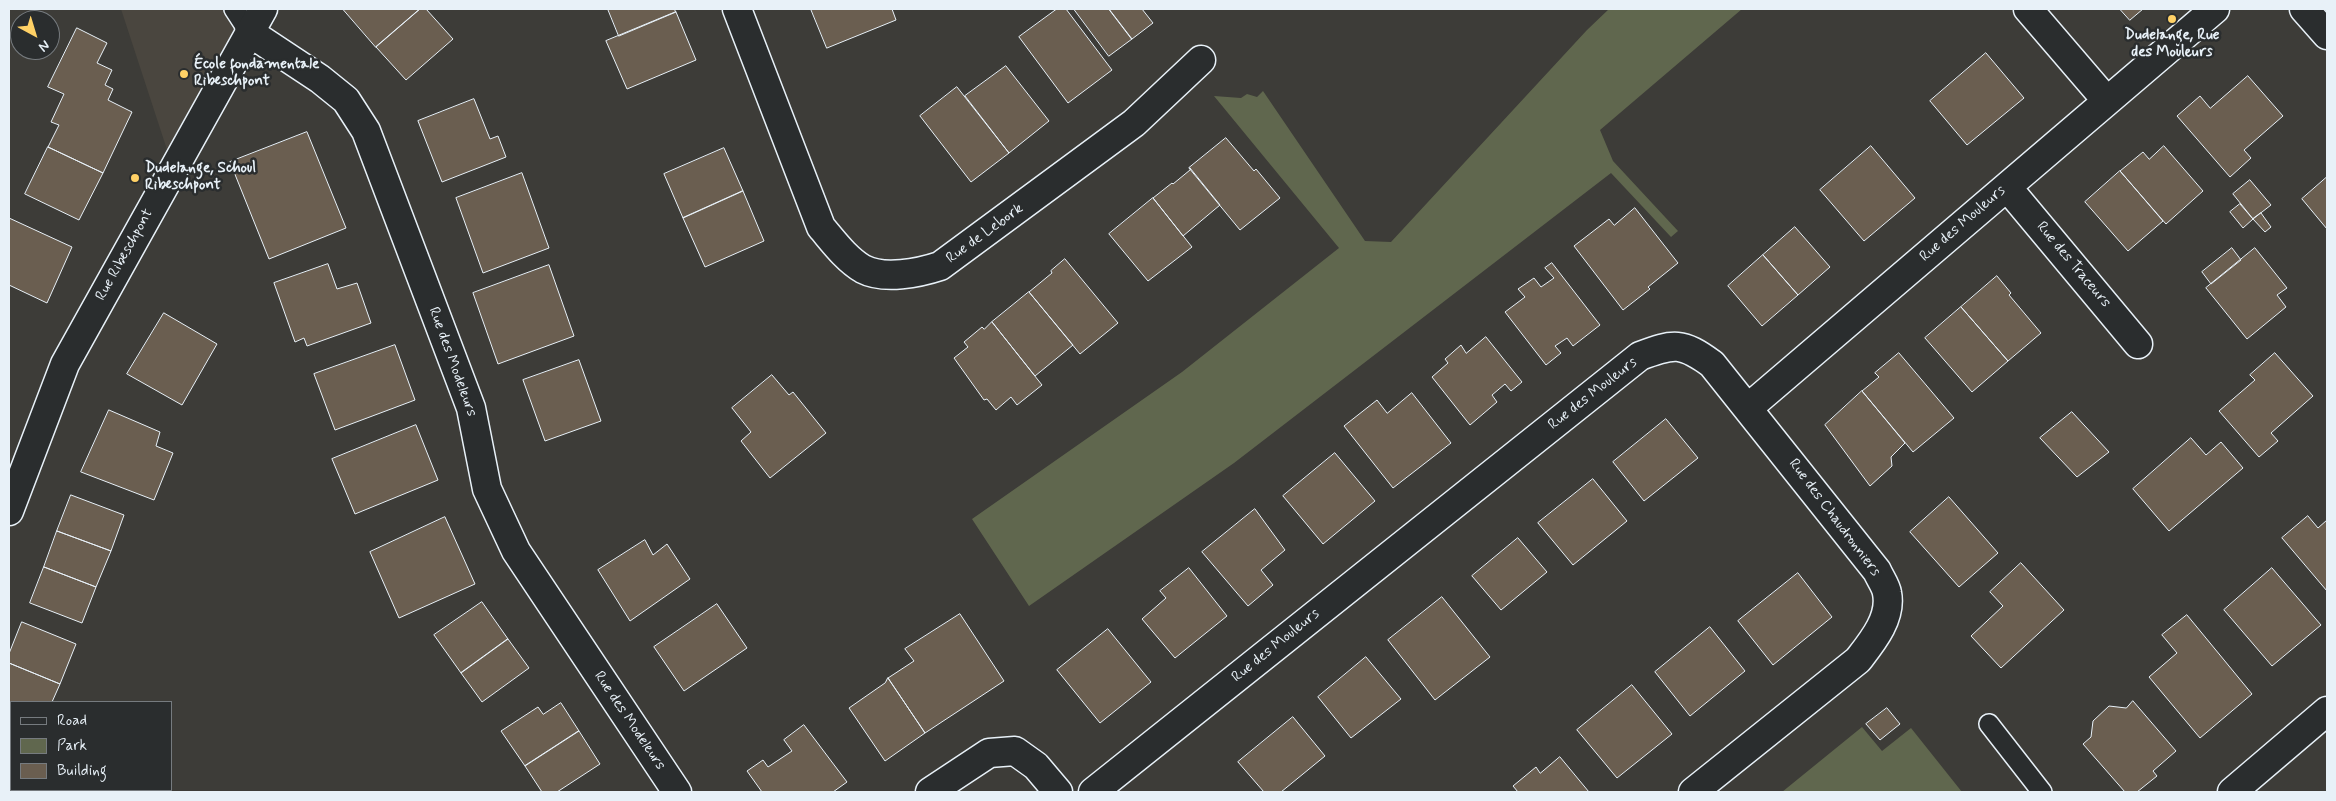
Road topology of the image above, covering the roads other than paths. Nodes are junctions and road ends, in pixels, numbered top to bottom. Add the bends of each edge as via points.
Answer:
1 (234, 9) edge
2 (262, 9) edge
3 (736, 9) edge
4 (2028, 9) edge
5 (2215, 9) edge
6 (2304, 9) edge
7 (250, 32) junction
8 (2327, 36) edge
9 (1201, 60) dead end
10 (2107, 101) junction
11 (2007, 187) junction
12 (2138, 344) dead end
13 (1748, 408) junction
14 (9, 511) edge
15 (2327, 711) edge
16 (1989, 724) dead end
17 (677, 792) edge
18 (930, 792) edge
19 (1058, 792) edge
20 (1093, 792) edge
21 (1693, 792) edge
22 (2042, 792) edge
23 (2232, 792) edge

1 - 7 lane
2 - 7 street, Rue Ribeschpont
3 - 9 street, Rue de Lebork via 821,227 845,254 864,269 884,273 914,274 940,266 1134,123
4 - 10 street
5 - 10 street, Rue des Mouleurs
6 - 8 street
7 - 14 street, Rue Ribeschpont via 65,364
7 - 17 street, Rue des Modeleurs via 346,100 366,131 470,408 487,489 516,551
10 - 11 street, Rue des Mouleurs
11 - 12 street, Rue des Traceurs
11 - 13 street, Rue des Mouleurs
13 - 20 street, Rue des Mouleurs via 1712,364 1697,352 1680,346 1662,347 1640,356
13 - 21 street, Rue des Chaudronniers via 1877,571 1887,593 1886,612 1877,636 1858,660
15 - 23 street
16 - 22 lane
18 - 19 street via 989,753 1015,751 1036,766

